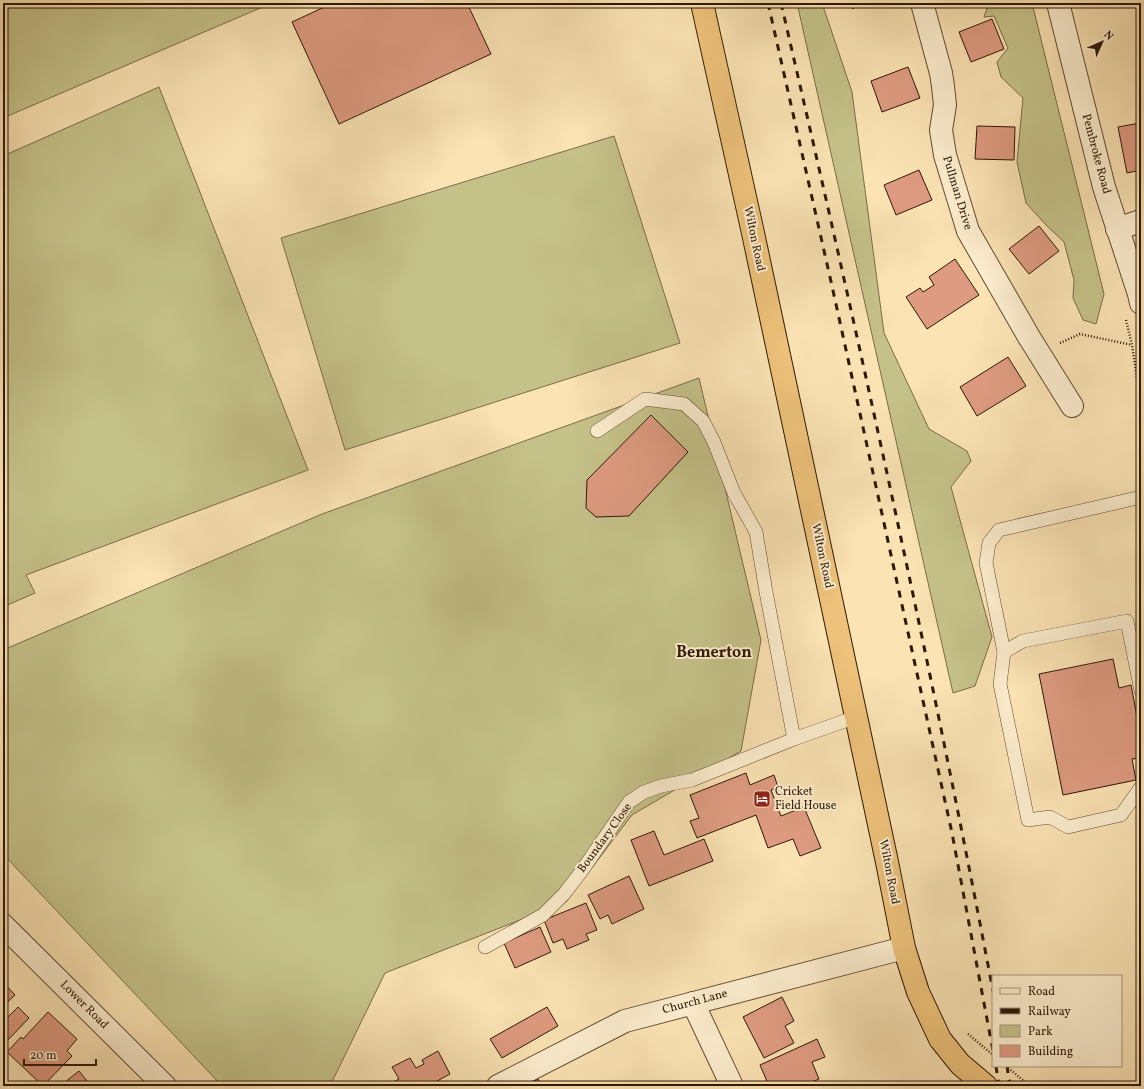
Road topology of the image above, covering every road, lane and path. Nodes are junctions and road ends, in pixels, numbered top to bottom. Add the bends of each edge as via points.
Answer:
1 (702, 3) edge
2 (922, 3) edge
3 (1058, 3) edge
4 (1141, 221) edge
5 (1117, 229) junction
6 (1141, 303) edge
7 (1132, 344) dead end
8 (1039, 353) junction
9 (1072, 406) dead end
10 (597, 431) dead end
11 (1141, 496) edge
12 (1004, 652) junction
13 (1141, 691) edge
14 (856, 717) junction
15 (794, 739) junction
16 (1141, 787) edge
17 (3, 925) edge
18 (485, 947) dead end
19 (904, 948) junction
20 (693, 1003) junction
21 (962, 1030) dead end
22 (992, 1054) edge
23 (1007, 1067) edge
24 (165, 1086) edge
25 (498, 1086) edge
26 (732, 1086) edge
27 (986, 1086) edge
28 (1030, 1086) edge

1 - 14 highway, Wilton Road
2 - 8 street, Pullman Drive via 944,91 941,130 945,155 964,221 974,243
3 - 5 street, Pembroke Road
4 - 5 street
5 - 6 street, Pembroke Road
7 - 8 path via 1080,334
8 - 9 street, Pullman Drive
10 - 15 lane via 645,399 684,404 703,421 734,494 756,532
11 - 12 lane via 999,530 989,543 986,563
12 - 13 lane via 1023,641 1127,621
12 - 16 lane via 1000,684 1028,820 1050,817 1068,827 1121,815
14 - 15 lane, Boundary Close
14 - 19 highway, Wilton Road
15 - 18 lane, Boundary Close via 692,780 644,792 629,802 564,894 542,915
17 - 24 street, Lower Road
19 - 20 street, Church Lane
19 - 27 highway, Wilton Road via 918,992 940,1039 960,1064
20 - 25 street, Church Lane via 625,1021
20 - 26 street
21 - 22 path
23 - 28 path, bridge

